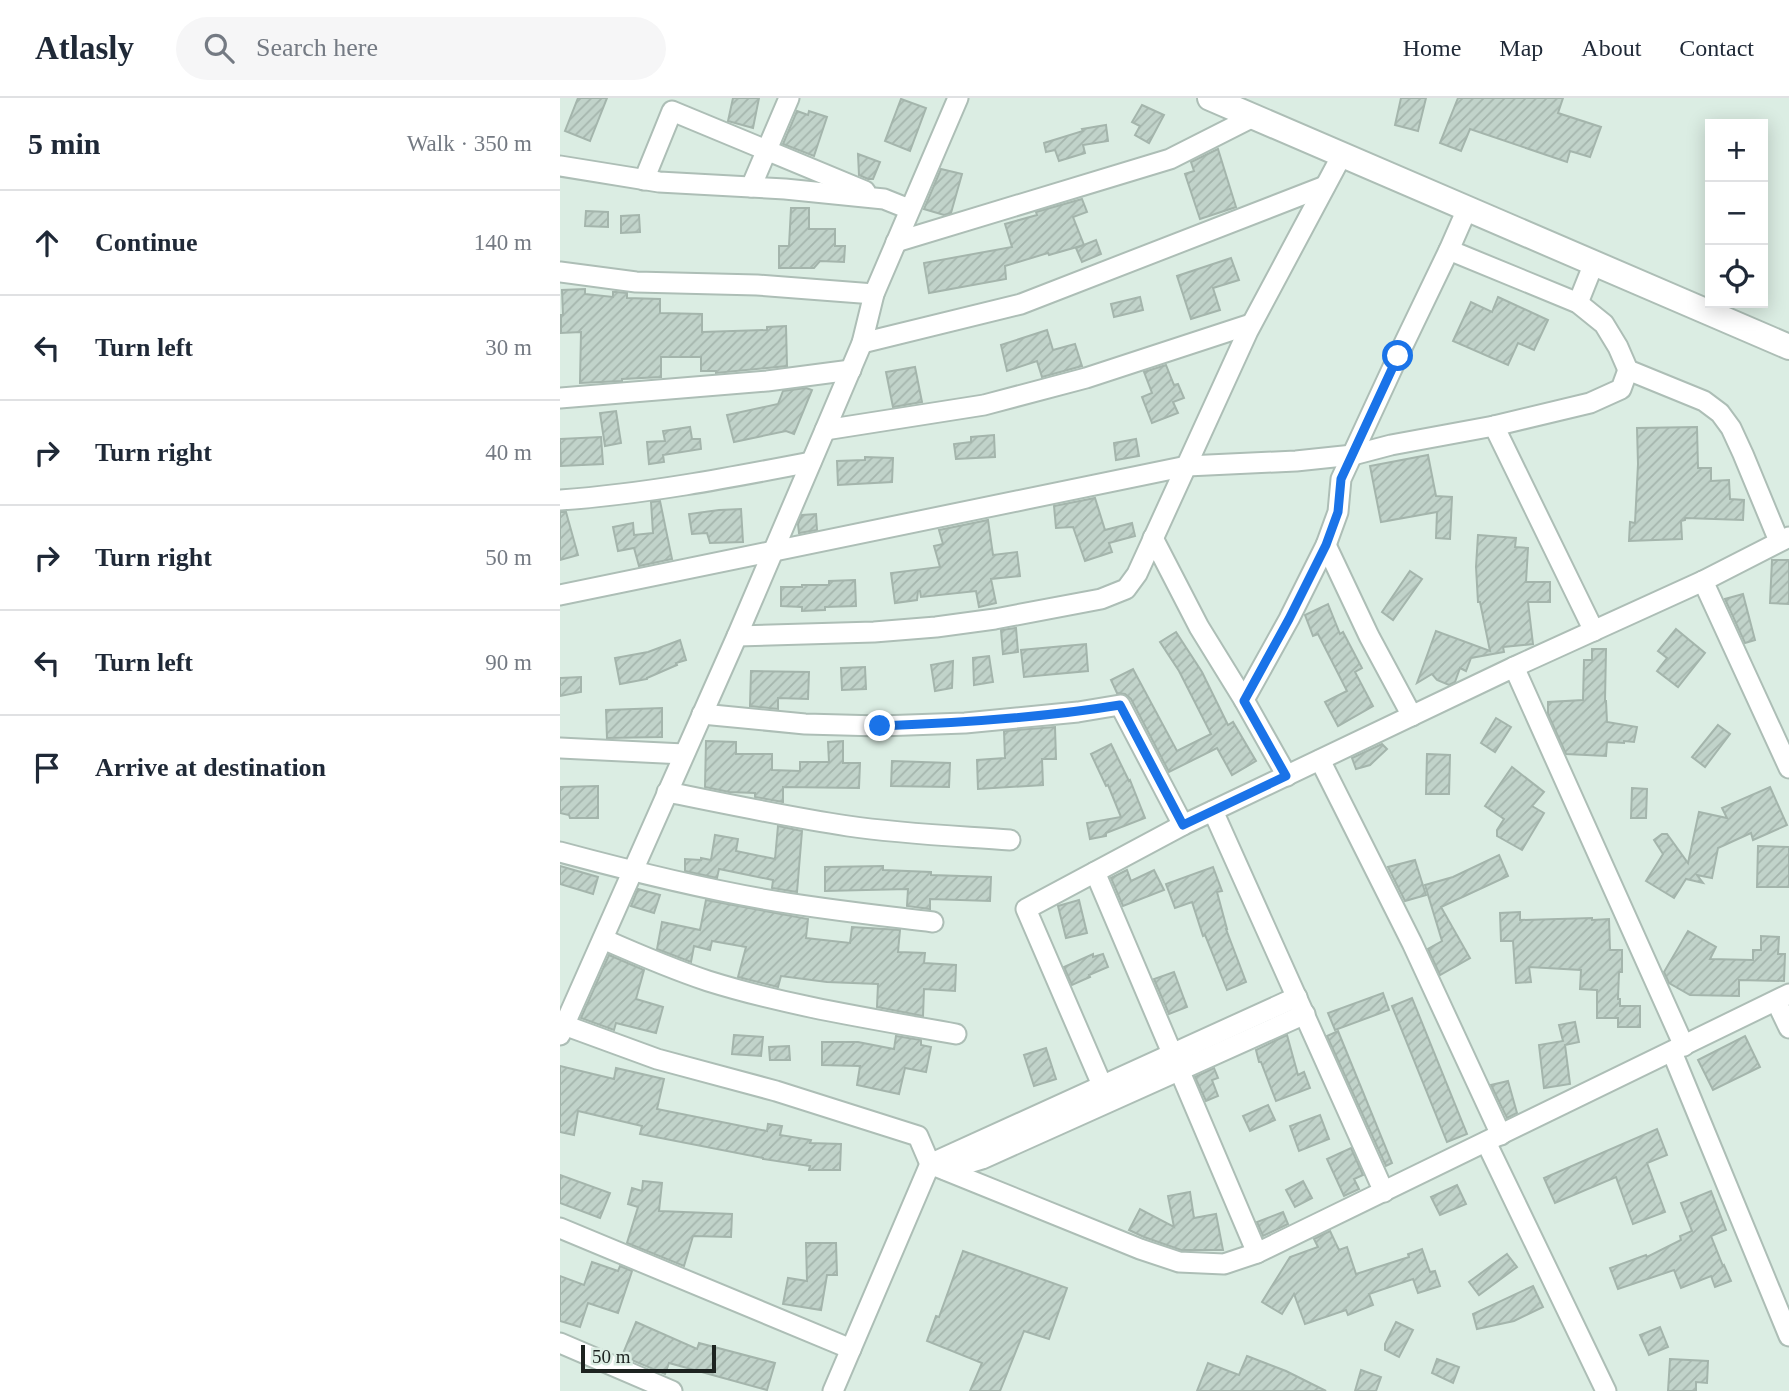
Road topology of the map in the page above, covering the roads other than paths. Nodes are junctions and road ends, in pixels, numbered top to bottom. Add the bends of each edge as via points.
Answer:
1 (789, 98) edge
2 (1210, 98) edge
3 (949, 101) edge
4 (1253, 117) junction
5 (767, 150) junction
6 (1342, 155) junction
7 (560, 166) edge
8 (644, 180) junction
9 (1325, 186) junction
10 (751, 187) junction
11 (884, 199) junction
12 (909, 209) junction
13 (1467, 209) junction
14 (896, 242) junction
15 (1449, 250) junction
16 (1594, 264) junction
17 (560, 272) edge
18 (874, 294) junction
19 (1578, 303) junction
20 (1251, 324) junction
21 (862, 343) junction
22 (1789, 347) edge
23 (850, 370) junction
24 (1628, 370) junction
25 (560, 398) edge
26 (1494, 426) junction
27 (825, 430) junction
28 (1353, 455) junction
29 (811, 462) junction
30 (1186, 466) junction
31 (560, 500) edge
32 (1153, 538) junction
33 (1784, 539) edge
34 (1326, 545) junction
35 (773, 551) junction
36 (1703, 581) junction
37 (560, 595) edge
38 (1594, 631) junction
39 (737, 636) junction
40 (1514, 667) junction
41 (1244, 701) junction
42 (702, 715) junction
43 (1412, 716) junction
44 (560, 748) edge
45 (684, 754) junction
46 (1320, 760) junction
47 (1789, 768) edge
48 (1286, 776) junction
49 (667, 792) junction
50 (1213, 811) junction
51 (1183, 825) junction
52 (1010, 840) dead end
53 (560, 852) edge
54 (632, 872) junction
55 (1095, 872) junction
56 (933, 922) dead end
57 (603, 939) junction
58 (1782, 998) edge
59 (1301, 1005) junction
60 (1789, 1028) edge
61 (562, 1030) edge
62 (956, 1034) dead end
63 (1678, 1049) junction
64 (1175, 1062) junction
65 (1102, 1085) junction
66 (1493, 1139) junction
67 (938, 1167) junction
68 (1384, 1192) junction
69 (560, 1228) edge
70 (1256, 1253) junction
71 (1789, 1336) edge
72 (560, 1343) edge
73 (851, 1349) junction
74 (672, 1391) edge
75 (833, 1391) edge
76 (1606, 1391) edge

1 - 5 street
2 - 4 street
3 - 12 street
4 - 6 street
4 - 14 street via 1170,159
5 - 8 street via 672,111
5 - 10 street
5 - 11 street
6 - 9 street
6 - 13 street
7 - 8 street
8 - 10 street
9 - 20 street
9 - 21 street via 1021,303
10 - 11 street
11 - 12 street
12 - 14 street
13 - 15 street
13 - 16 street
14 - 18 street
15 - 19 street
15 - 28 street
16 - 19 street
16 - 22 street
17 - 18 street via 636,282
18 - 21 street
19 - 24 street via 1604,324
20 - 27 street via 1086,378 984,405
20 - 30 street
21 - 23 street
23 - 25 street
23 - 27 street
24 - 26 street via 1620,389 1590,403
24 - 33 street via 1720,412
26 - 28 street
26 - 38 street
27 - 29 street
28 - 30 street
28 - 34 street via 1341,479 1338,512
29 - 31 street
29 - 35 street
30 - 32 street
30 - 35 street
32 - 39 street via 1126,589 1101,599 936,627
32 - 41 street
33 - 36 street
34 - 41 street
34 - 43 street
35 - 37 street
35 - 39 street
36 - 38 street
36 - 47 street
38 - 40 street
39 - 42 street
40 - 43 street
40 - 63 street
41 - 48 street
42 - 45 street
42 - 51 street via 880,726 965,723 1120,705
43 - 46 street
44 - 45 street
45 - 49 street
46 - 48 street
46 - 66 street via 1412,943
48 - 50 street
49 - 52 street via 850,826
49 - 54 street
50 - 51 street
50 - 59 street
51 - 55 street
53 - 54 street
54 - 56 street via 844,912
54 - 57 street
55 - 64 street
55 - 65 street via 1026,909
57 - 61 street
57 - 62 street via 707,980 772,999
58 - 60 street
58 - 63 street
59 - 64 street
59 - 68 street
61 - 67 street via 918,1136
63 - 66 street
63 - 71 street
64 - 65 street
64 - 67 street via 982,1159
64 - 70 street
65 - 67 street
66 - 68 street
66 - 76 street
67 - 70 street via 1180,1262 1224,1264
67 - 73 street
68 - 70 street
69 - 73 street
72 - 74 street
73 - 75 street

